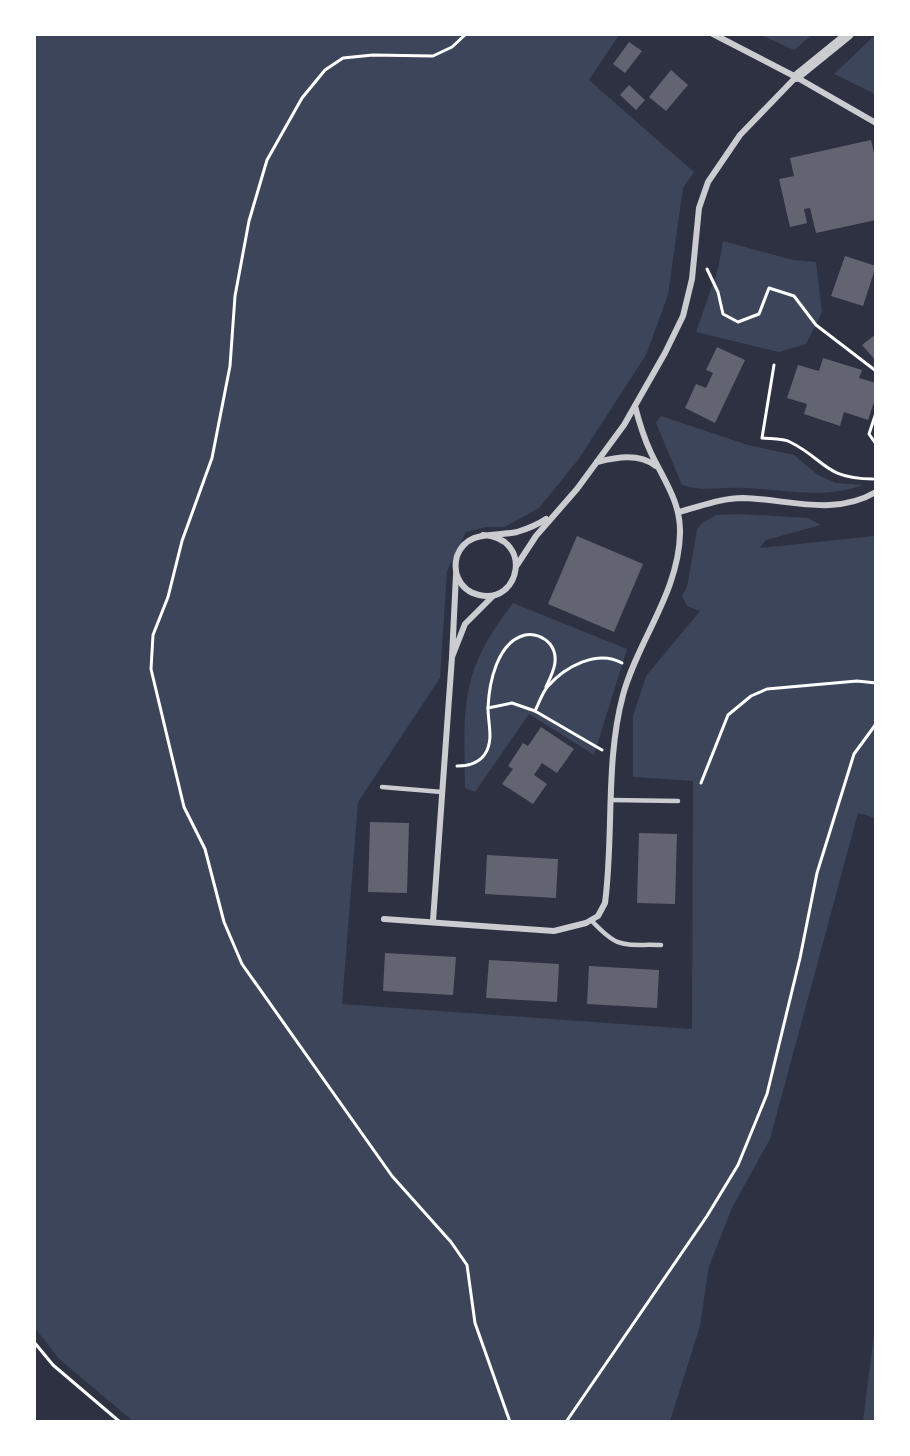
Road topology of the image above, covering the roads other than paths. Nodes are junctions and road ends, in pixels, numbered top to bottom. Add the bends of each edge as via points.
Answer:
1 (713, 34) edge
2 (849, 34) edge
3 (796, 77) junction
4 (876, 123) edge
5 (635, 406) junction
6 (597, 462) junction
7 (658, 468) junction
8 (876, 492) edge
9 (679, 512) junction
10 (554, 513) junction
11 (483, 535) junction
12 (517, 565) junction
13 (456, 571) junction
14 (494, 595) junction
15 (452, 657) junction
16 (382, 787) dead end
17 (442, 792) junction
18 (611, 800) junction
19 (678, 801) dead end
20 (384, 919) dead end
21 (591, 920) junction
22 (433, 921) junction
23 (661, 945) dead end

1 - 3 street
2 - 3 street
3 - 4 street
3 - 5 street via 740,135 708,182 699,208 692,279 683,316
5 - 6 street
5 - 7 street
6 - 7 street via 634,458 648,460
6 - 10 street
7 - 9 street
8 - 9 street via 850,503 742,498
9 - 18 street via 674,575 632,668 617,722
10 - 11 street via 538,525 516,532
10 - 12 street
11 - 12 street via 510,546
11 - 13 street via 465,543 456,561
12 - 14 street via 511,584
13 - 14 street via 459,580 474,594
13 - 15 street
14 - 15 street via 465,624
15 - 17 street
16 - 17 lane
17 - 22 street
18 - 19 lane
18 - 21 street via 605,903
20 - 22 street
21 - 22 street via 554,931
21 - 23 lane via 617,944

